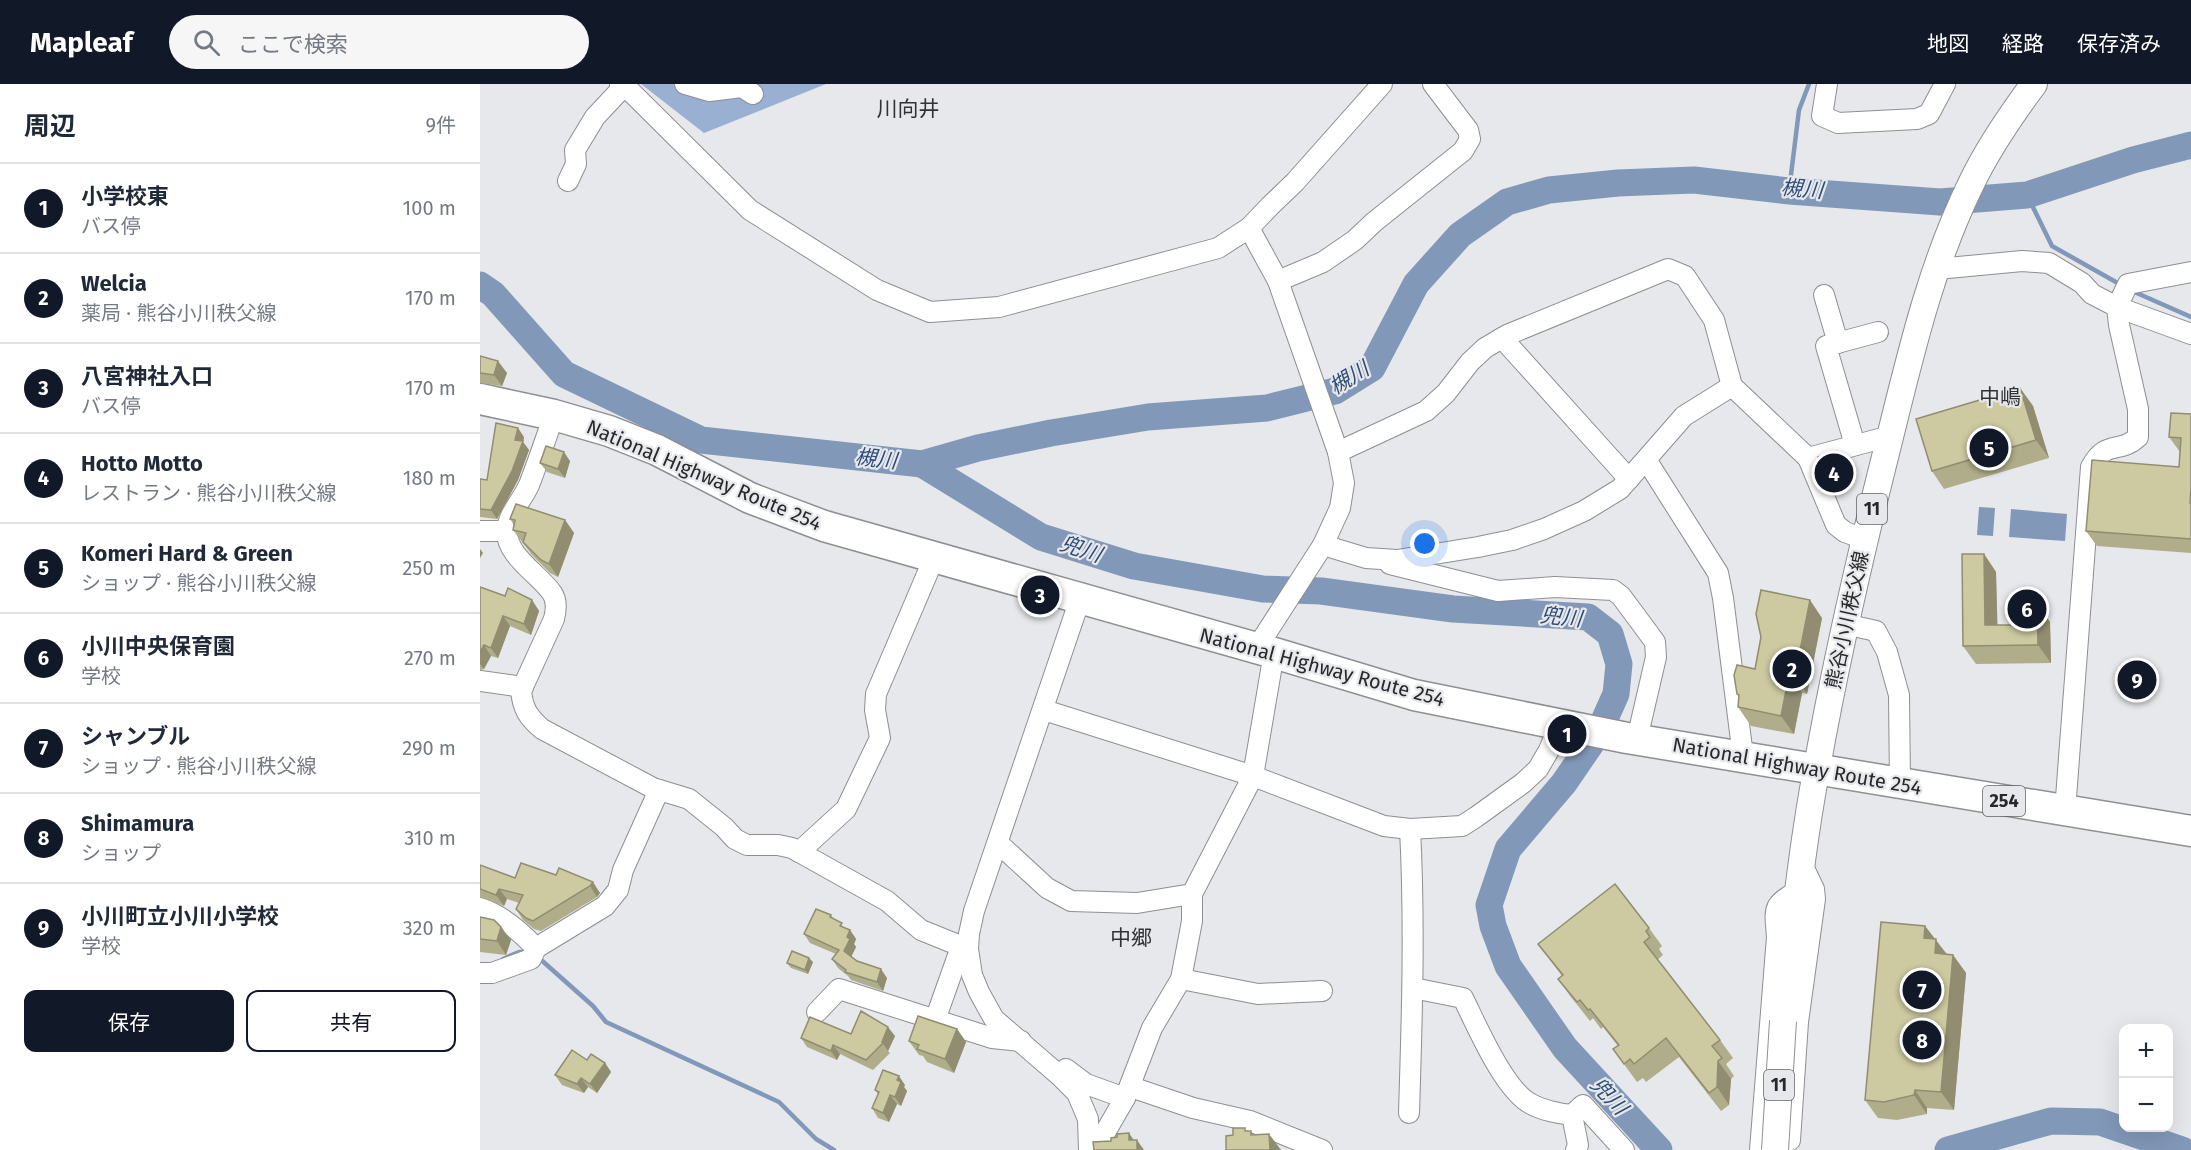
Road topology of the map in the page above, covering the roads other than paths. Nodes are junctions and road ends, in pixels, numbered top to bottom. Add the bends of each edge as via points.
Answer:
1 (685, 84) edge
2 (1382, 84) edge
3 (1433, 84) edge
4 (1827, 84) edge
5 (1945, 84) edge
6 (2034, 84) edge
7 (623, 85) edge
8 (753, 94) dead end
9 (568, 181) dead end
10 (1250, 228) junction
11 (1940, 261) junction
12 (2191, 272) edge
13 (1278, 281) junction
14 (1824, 295) dead end
15 (2117, 307) junction
16 (1878, 333) dead end
17 (2191, 334) edge
18 (1502, 338) junction
19 (1838, 343) junction
20 (1732, 386) junction
21 (480, 399) edge
22 (554, 415) junction
23 (1890, 436) junction
24 (1855, 446) junction
25 (1337, 449) junction
26 (1808, 458) junction
27 (1647, 461) junction
28 (1629, 479) junction
29 (480, 531) edge
30 (507, 531) junction
31 (1864, 539) junction
32 (1320, 550) junction
33 (934, 558) junction
34 (1366, 558) junction
35 (1080, 599) junction
36 (1845, 624) junction
37 (1265, 651) junction
38 (480, 681) edge
39 (523, 687) junction
40 (1044, 710) junction
41 (1563, 725) junction
42 (1632, 738) junction
43 (1743, 756) junction
44 (1816, 768) junction
45 (1253, 776) junction
46 (1900, 784) junction
47 (659, 790) junction
48 (2065, 811) junction
49 (1410, 829) junction
50 (2191, 831) edge
51 (998, 843) junction
52 (799, 852) junction
53 (1802, 864) junction
54 (1798, 891) junction
55 (1192, 894) junction
56 (480, 908) edge
57 (536, 948) junction
58 (965, 948) junction
59 (480, 973) edge
60 (1181, 979) junction
61 (1413, 988) junction
62 (1322, 991) dead end
63 (817, 1012) dead end
64 (935, 1020) junction
65 (1016, 1039) junction
66 (1128, 1093) junction
67 (1409, 1113) dead end
68 (1572, 1115) junction
69 (1089, 1150) edge
70 (1095, 1150) edge
71 (1322, 1150) edge
72 (1576, 1150) edge
73 (1624, 1150) edge
74 (1761, 1150) edge
75 (1774, 1150) edge

1 - 8 street via 709,91 742,87
2 - 10 street
3 - 13 street via 1468,130 1470,140 1463,151 1323,262
4 - 5 street via 1822,117 1838,123 1929,114
6 - 11 main road, 熊谷小川秩父線 / 11 via 1970,186
7 - 9 street via 595,117 575,150 576,164
7 - 10 street via 750,210 877,290 930,312 999,307 1218,248
10 - 13 street
11 - 15 street via 2049,263
11 - 23 main road, 熊谷小川秩父線 / 11
12 - 15 street via 2128,284
13 - 25 street
14 - 19 street
15 - 17 street
15 - 48 street via 2139,430 2131,444 2107,449 2091,467
16 - 19 street
18 - 20 street via 1668,269 1685,276 1714,320
18 - 25 street via 1470,362 1426,411
18 - 28 street
19 - 24 street via 1826,346
20 - 26 street
20 - 27 street via 1684,416
21 - 22 highway, National Highway Route 254 / 254
22 - 30 street
22 - 33 highway, National Highway Route 254 / 254 via 657,450 750,498 824,526
23 - 24 street
23 - 31 main road, 熊谷小川秩父線 / 11
24 - 26 street
25 - 32 street via 1343,496
26 - 31 street via 1836,525
27 - 28 street
27 - 43 street via 1718,573
28 - 34 street via 1584,511 1512,540 1397,560
29 - 30 street
30 - 39 street via 511,545 527,568 553,594 556,610
31 - 36 main road, 熊谷小川秩父線 / 11
32 - 34 street
32 - 37 street via 1284,606
33 - 35 highway, National Highway Route 254 / 254
33 - 52 street via 876,694 874,710 880,738 846,809
34 - 42 street via 1498,591 1555,587 1613,590 1622,596 1655,642 1656,657
35 - 37 highway, National Highway Route 254 / 254
35 - 40 street
36 - 44 main road, 熊谷小川秩父線 / 11
36 - 46 street via 1876,631 1887,652 1899,695
37 - 41 highway, National Highway Route 254 / 254 via 1414,695
37 - 45 street
38 - 39 street
39 - 47 street via 522,704 529,718 542,729
40 - 45 street
40 - 51 street
41 - 42 highway, National Highway Route 254 / 254
41 - 49 street via 1538,769 1476,817 1462,826
42 - 43 highway, National Highway Route 254 / 254
43 - 44 highway, National Highway Route 254 / 254
44 - 46 highway, National Highway Route 254 / 254
44 - 53 main road, 熊谷小川秩父線 / 11
45 - 49 street via 1384,826
45 - 55 street
46 - 48 highway, National Highway Route 254 / 254
47 - 52 street via 689,799 747,845 778,845
47 - 57 street via 618,890 605,906
48 - 50 highway, National Highway Route 254 / 254
49 - 61 street
51 - 55 street via 1047,888 1071,901 1137,903
51 - 58 street
52 - 58 street via 887,901 921,930
53 - 54 main road, 熊谷小川秩父線 / 11
53 - 74 street via 1815,899 1798,1022 1790,1140
54 - 74 street via 1777,906
54 - 75 main road, 熊谷小川秩父線 / 11, bridge via 1783,1020
55 - 60 street via 1192,921
56 - 57 street via 496,913
57 - 59 street via 531,958 492,973
58 - 64 street
58 - 65 street via 972,975 994,1019
60 - 62 street via 1258,994
60 - 66 street via 1152,1028
61 - 67 street
61 - 68 street via 1463,998 1489,1051 1516,1093 1531,1105
63 - 64 street via 839,989
64 - 65 street via 992,1038
65 - 66 street via 1035,1046 1086,1084
65 - 69 street via 1077,1093 1088,1119
66 - 70 street
66 - 71 street via 1250,1121
68 - 72 street
68 - 73 street via 1583,1105

